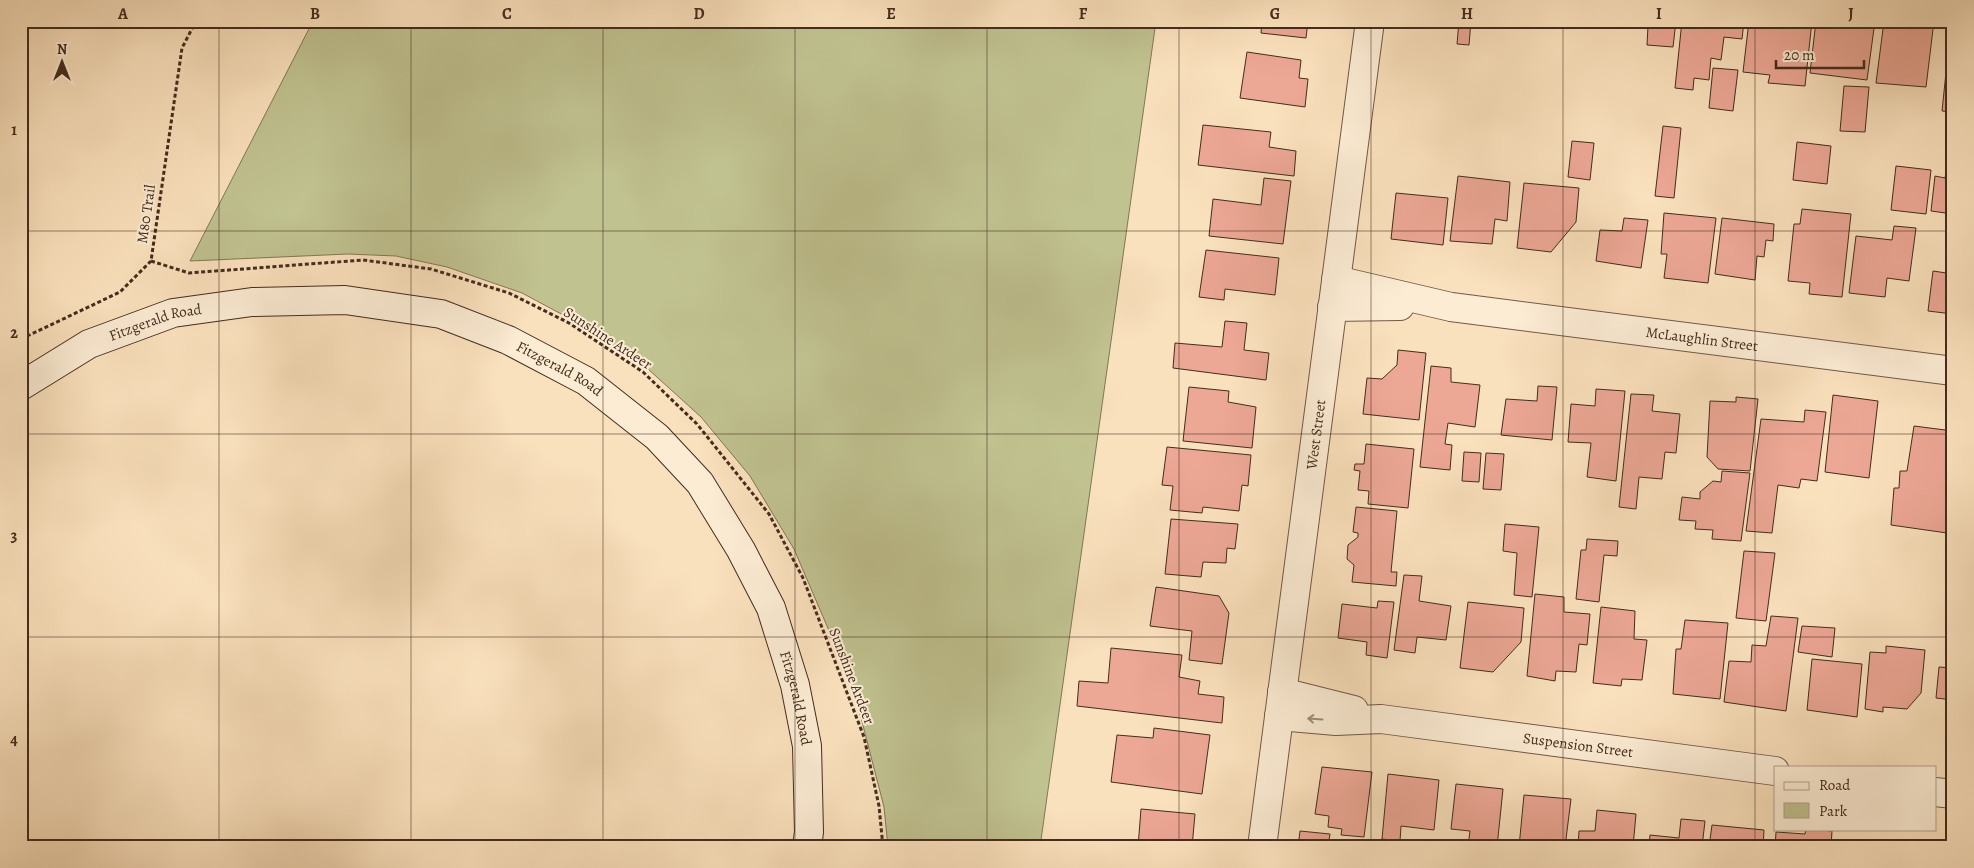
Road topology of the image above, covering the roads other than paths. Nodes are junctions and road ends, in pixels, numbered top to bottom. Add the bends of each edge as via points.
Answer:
1 (1370, 21) edge
2 (1336, 280) junction
3 (1332, 307) junction
4 (1451, 307) junction
5 (1953, 372) edge
6 (21, 386) edge
7 (1281, 704) junction
8 (1774, 771) edge
9 (1936, 792) edge
10 (1953, 794) edge
11 (807, 847) edge
12 (1262, 847) edge

1 - 2 street, West Street
2 - 3 street, West Street
2 - 4 street, McLaughlin Street
3 - 4 street, McLaughlin Street
3 - 7 street, West Street
4 - 5 street, McLaughlin Street
6 - 11 street, Fitzgerald Road via 89,344 173,313 252,302 345,300 441,314 508,340 586,381 657,437 700,483 741,550 771,608 795,686 807,746
7 - 8 street, Suspension Street via 1336,721 1381,719
7 - 12 street, West Street
9 - 10 street

